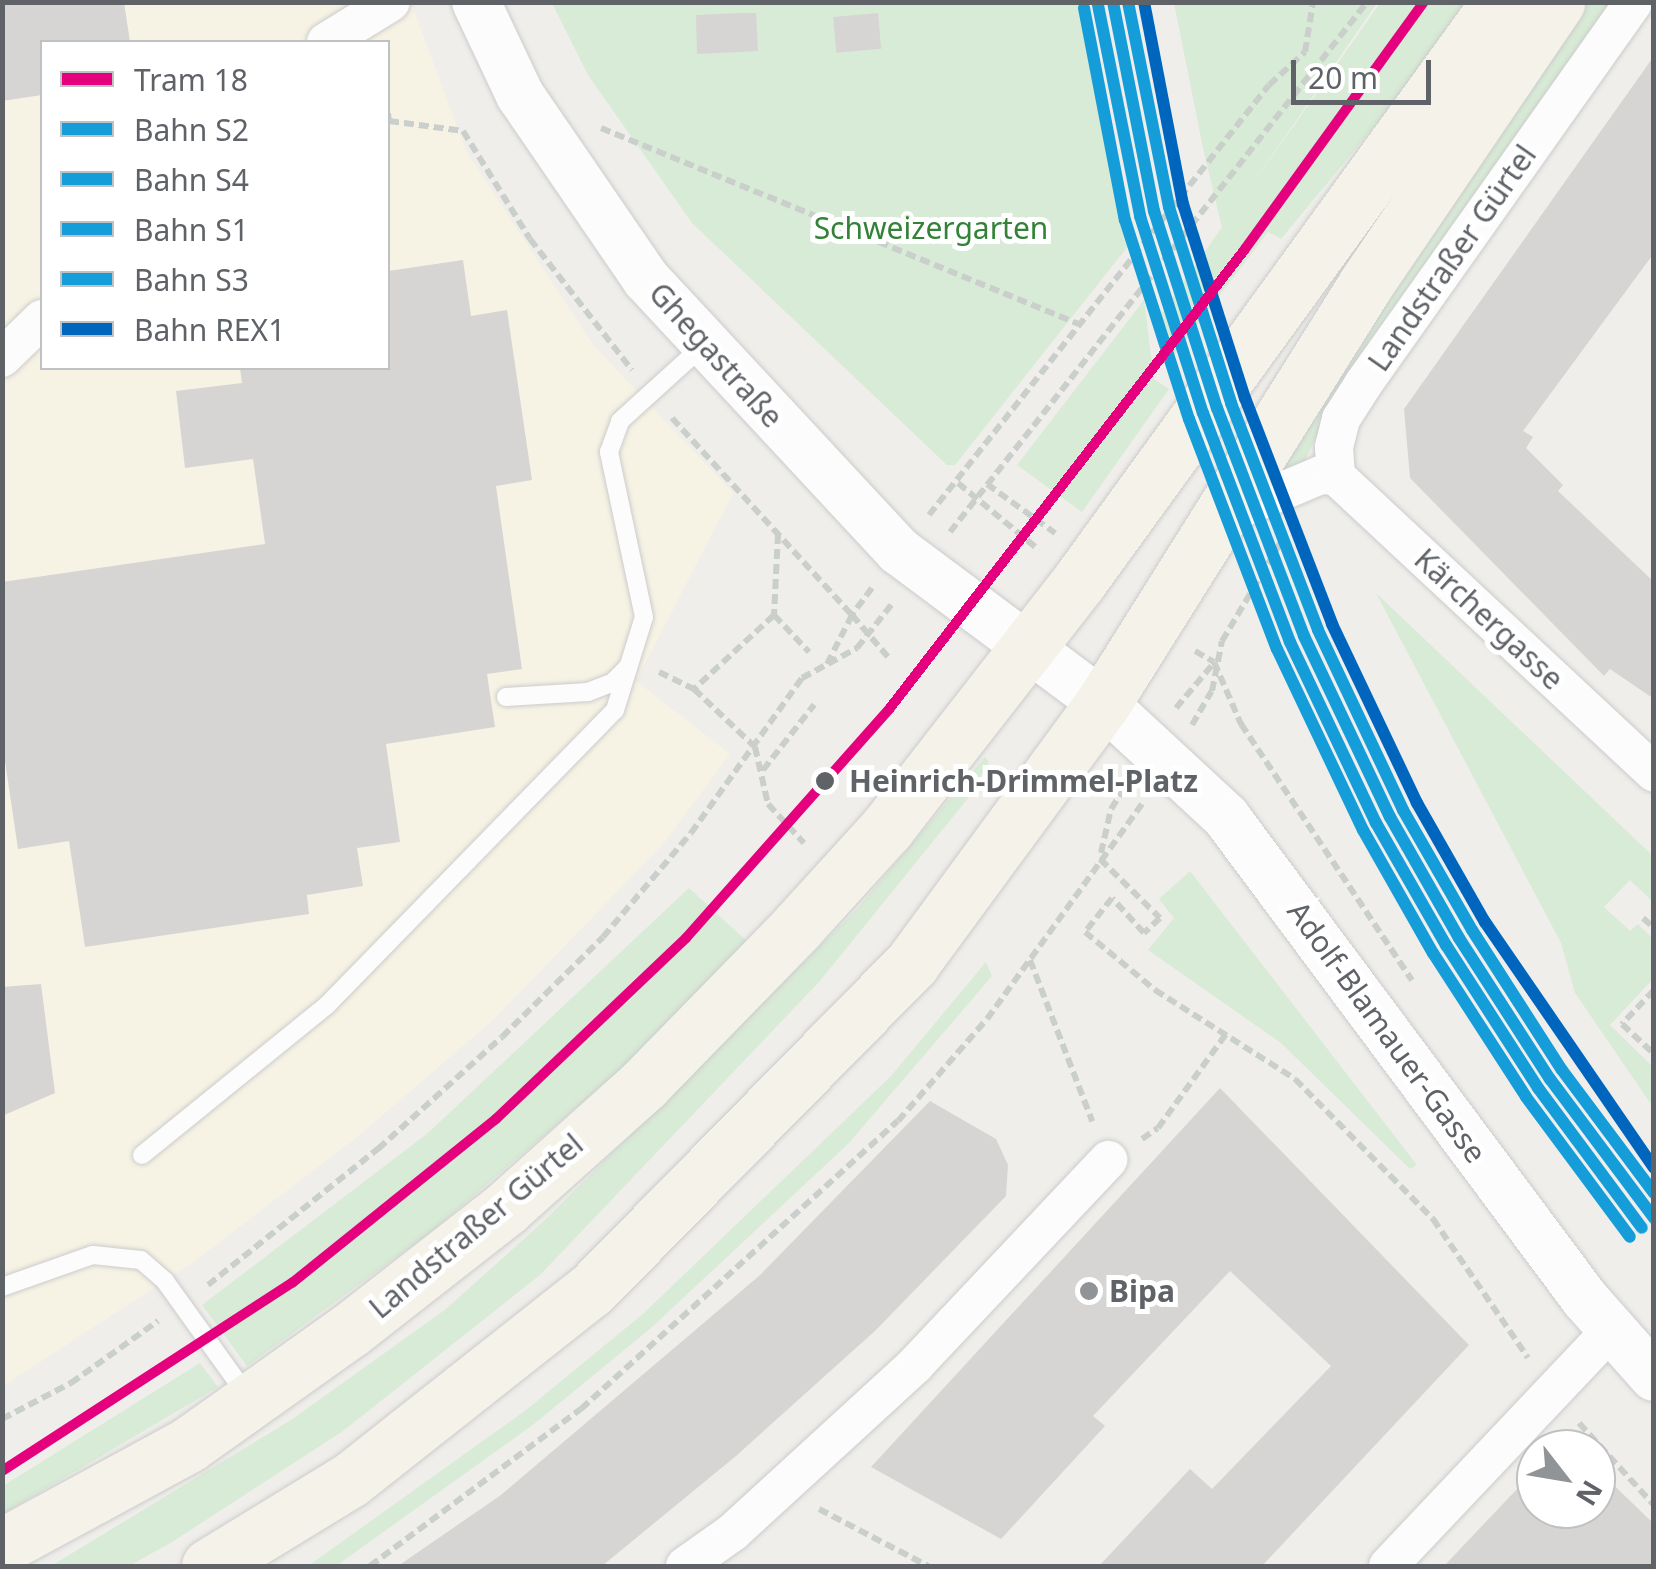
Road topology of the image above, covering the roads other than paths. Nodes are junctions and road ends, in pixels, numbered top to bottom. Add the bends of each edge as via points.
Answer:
1 (392, 2) edge
2 (476, 2) edge
3 (1500, 2) edge
4 (1557, 2) edge
5 (1634, 2) edge
6 (329, 40) edge
7 (40, 320) edge
8 (705, 343) junction
9 (2, 358) edge
10 (1329, 476) junction
11 (1219, 518) junction
12 (1028, 648) junction
13 (635, 660) junction
14 (506, 697) dead end
15 (1104, 703) junction
16 (1654, 773) edge
17 (142, 1155) dead end
18 (1108, 1160) road end
19 (2, 1288) edge
20 (1612, 1330) junction
21 (1654, 1377) edge
22 (251, 1400) junction
23 (2, 1546) edge
24 (209, 1566) edge
25 (685, 1566) edge
26 (1388, 1566) edge

1 - 6 street
2 - 8 street, Ghegastraße via 520,95 646,279
3 - 12 main road
4 - 11 main road, Landstraßer Gürtel
5 - 10 street, Landstraßer Gürtel via 1341,418
7 - 9 street
8 - 12 street, Ghegastraße via 910,560
8 - 13 lane via 620,421 609,452 644,617
10 - 11 street
10 - 16 street, Kärchergasse
11 - 15 main road
12 - 15 street
12 - 22 main road, Landstraßer Gürtel via 887,828 630,1097 506,1208
13 - 14 lane via 612,684 588,692
13 - 17 lane via 614,710 422,912 327,1005
15 - 20 street, Adolf-Blamauer-Gasse via 1226,816
15 - 24 main road via 988,866 830,1052 591,1290 350,1480
18 - 25 street via 915,1365 733,1532
19 - 22 lane via 110,1255 141,1260 182,1304
20 - 21 street, Adolf-Blamauer-Gasse
20 - 26 street
22 - 23 main road, Landstraßer Gürtel via 188,1445

